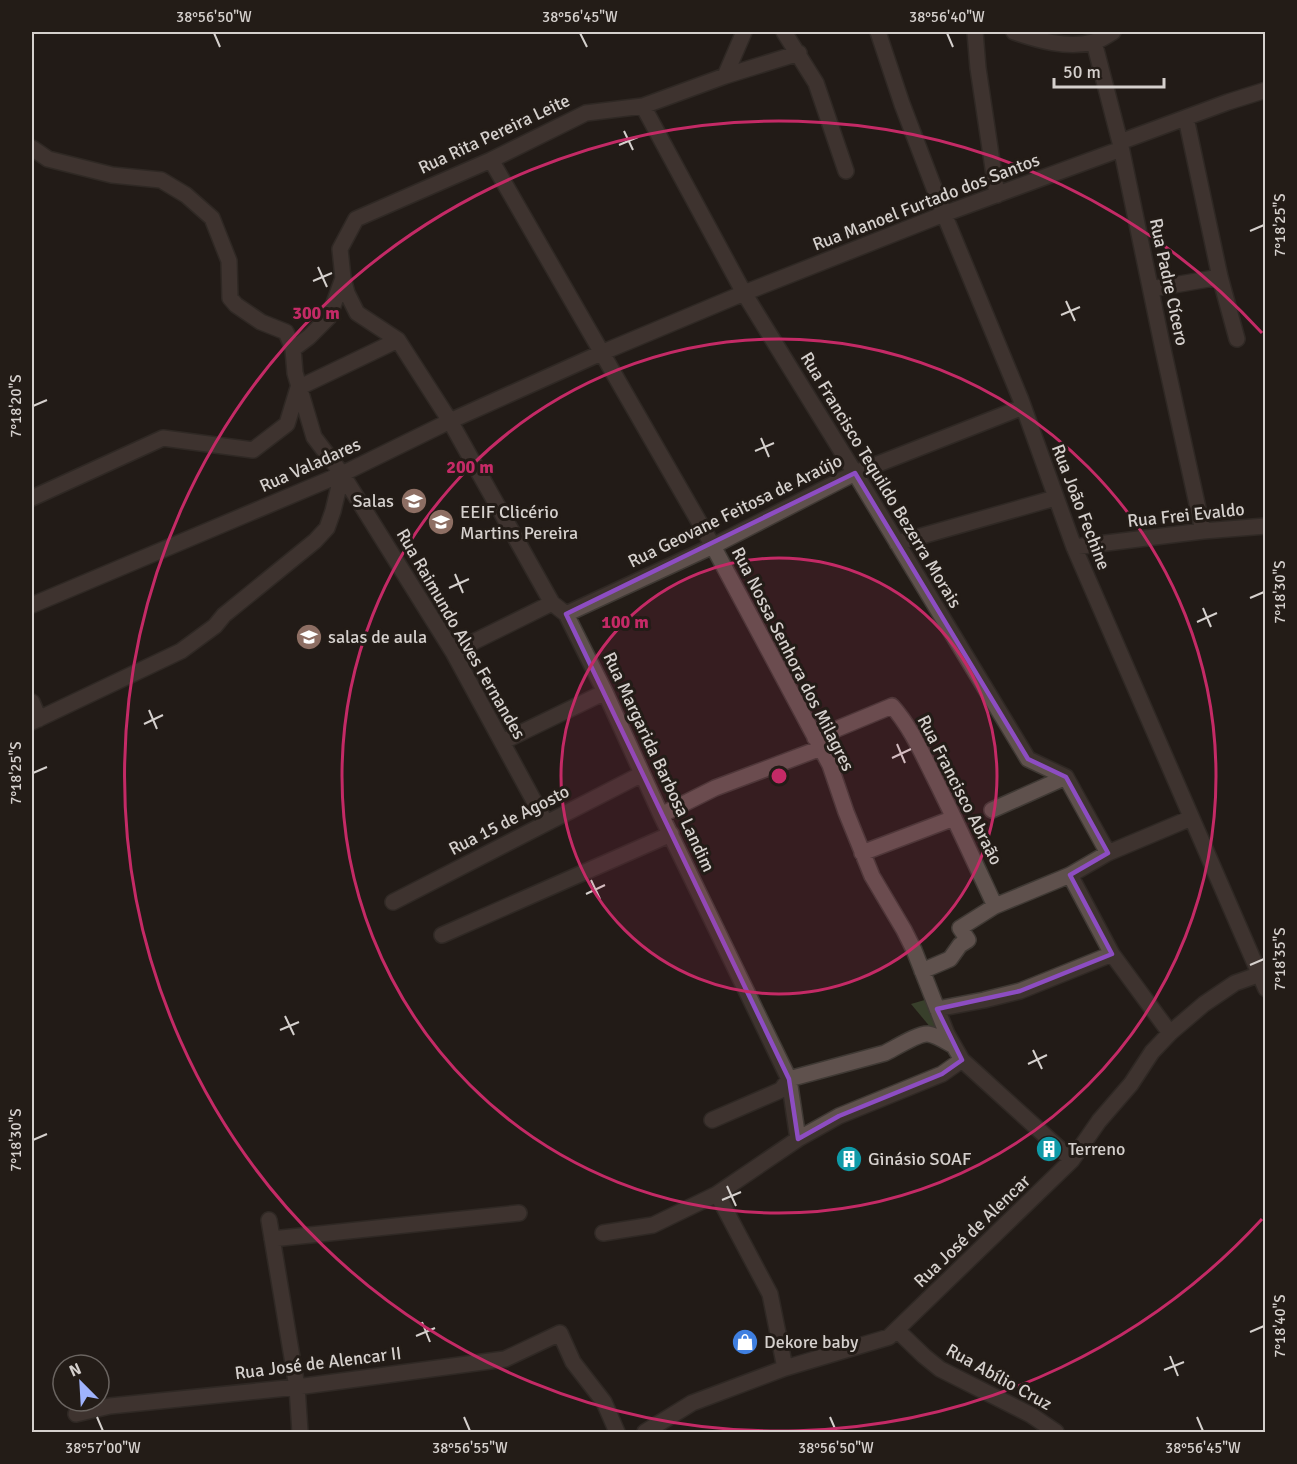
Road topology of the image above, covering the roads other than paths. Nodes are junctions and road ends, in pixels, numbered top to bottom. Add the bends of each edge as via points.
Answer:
1 (744, 32) edge
2 (784, 32) edge
3 (878, 32) edge
4 (975, 32) edge
5 (1014, 32) edge
6 (1113, 32) edge
7 (1094, 42) junction
8 (799, 53) junction
9 (725, 76) junction
10 (1266, 90) edge
11 (643, 106) junction
12 (1186, 118) junction
13 (1121, 146) junction
14 (32, 148) edge
15 (491, 160) junction
16 (846, 171) dead end
17 (997, 195) junction
18 (944, 214) junction
19 (1220, 277) junction
20 (343, 278) junction
21 (1151, 289) junction
22 (744, 293) junction
23 (1237, 339) dead end
24 (398, 340) junction
25 (293, 349) junction
26 (601, 352) junction
27 (298, 388) junction
28 (1023, 407) junction
29 (450, 421) junction
30 (855, 472) junction
31 (342, 474) junction
32 (32, 498) edge
33 (1055, 498) junction
34 (1266, 526) edge
35 (1203, 531) junction
36 (897, 543) junction
37 (712, 546) junction
38 (1074, 547) junction
39 (552, 603) junction
40 (32, 605) edge
41 (566, 614) junction
42 (453, 652) junction
43 (604, 692) junction
44 (32, 702) edge
45 (35, 720) edge
46 (502, 742) junction
47 (818, 743) junction
48 (642, 774) junction
49 (1066, 777) junction
50 (992, 810) dead end
51 (661, 815) junction
52 (954, 818) junction
53 (1191, 819) junction
54 (546, 823) junction
55 (671, 834) junction
56 (862, 853) junction
57 (1108, 854) junction
58 (1070, 875) junction
59 (393, 902) dead end
60 (995, 906) junction
61 (442, 935) dead end
62 (1112, 954) junction
63 (922, 971) junction
64 (1262, 973) edge
65 (1266, 989) edge
66 (937, 1009) junction
67 (1170, 1034) junction
68 (954, 1046) junction
69 (963, 1060) junction
70 (789, 1079) junction
71 (712, 1120) dead end
72 (798, 1139) junction
73 (1072, 1160) junction
74 (717, 1194) junction
75 (519, 1213) dead end
76 (269, 1220) dead end
77 (603, 1233) dead end
78 (272, 1239) junction
79 (898, 1331) junction
80 (785, 1368) junction
81 (297, 1387) junction
82 (76, 1414) dead end
83 (300, 1432) edge
84 (617, 1432) edge
85 (645, 1432) edge
86 (1056, 1432) edge

1 - 9 street
2 - 8 street
3 - 18 street, Rua João Fechine
4 - 17 street
5 - 7 street via 1041,41 1074,45
6 - 7 street
7 - 13 street, Rua Padre Cícero
8 - 9 street, Rua Rita Pereira Leite
8 - 16 street via 816,82
9 - 11 street, Rua Rita Pereira Leite
10 - 12 street, Rua Manoel Furtado dos Santos
11 - 15 street, Rua Rita Pereira Leite via 586,113
11 - 22 street, Rua Francisco Tequildo Bezerra Morais
12 - 13 street, Rua Manoel Furtado dos Santos
12 - 19 street
13 - 17 street, Rua Manoel Furtado dos Santos
13 - 21 street, Rua Padre Cícero
14 - 25 street via 48,159 112,176 161,180 186,195 212,218 229,261 230,298 261,322 285,332
15 - 20 street, Rua Rita Pereira Leite via 356,219 340,249
15 - 26 street, Rua Nossa Senhora dos Milagres
17 - 18 street, Rua Manoel Furtado dos Santos
18 - 22 street, Rua Manoel Furtado dos Santos
18 - 28 street, Rua João Fechine
19 - 21 street
19 - 23 street
20 - 24 street, Rua Margarida Barbosa Landim via 357,313
20 - 25 street, Rua Rita Pereira Leite via 329,317
21 - 35 street, Rua Padre Cícero
22 - 26 street, Rua Manoel Furtado dos Santos
22 - 30 street, Rua Francisco Tequildo Bezerra Morais
24 - 27 street
24 - 29 street, Rua Margarida Barbosa Landim
25 - 27 street, Rua Raimundo Alves Fernandes
26 - 29 street, Rua Valadares
26 - 37 street, Rua Nossa Senhora dos Milagres
27 - 31 street, Rua Raimundo Alves Fernandes via 314,437
27 - 32 street via 287,424 253,450 163,438
28 - 30 street, Rua Geovane Feitosa de Araújo
28 - 33 street, Rua João Fechine
29 - 31 street, Rua Valadares
29 - 39 street, Rua Margarida Barbosa Landim
30 - 36 street, Rua Francisco Tequildo Bezerra Morais
30 - 37 street, Rua Geovane Feitosa de Araújo
31 - 40 street, Rua Valadares
31 - 42 street, Rua Raimundo Alves Fernandes
31 - 45 street via 327,528 215,626 181,651
33 - 36 street
33 - 38 street, Rua João Fechine
34 - 35 street, Rua Frei Evaldo
35 - 38 street, Rua Frei Evaldo
36 - 49 street, Rua Francisco Tequildo Bezerra Morais via 1028,759
37 - 41 street, Rua Geovane Feitosa de Araújo
37 - 47 street, Rua Nossa Senhora dos Milagres
38 - 53 street, Rua João Fechine
39 - 41 street, Rua Margarida Barbosa Landim
39 - 42 street
41 - 43 street, Rua Margarida Barbosa Landim
42 - 46 street, Rua Raimundo Alves Fernandes
43 - 46 street
43 - 48 street, Rua Margarida Barbosa Landim
44 - 45 street
46 - 54 street, Rua Raimundo Alves Fernandes
47 - 51 street
47 - 52 street, Rua Francisco Abraão via 892,706 918,746
47 - 56 street, Rua Nossa Senhora dos Milagres
48 - 51 street, Rua Margarida Barbosa Landim
48 - 54 street, Rua 15 de Agosto
49 - 50 street
49 - 57 street
51 - 55 street, Rua Margarida Barbosa Landim
52 - 56 street
52 - 60 street, Rua Francisco Abraão
53 - 57 street
53 - 64 street, Rua João Fechine
54 - 59 street, Rua 15 de Agosto
55 - 61 street
55 - 70 street, Rua Margarida Barbosa Landim
56 - 63 street, Rua Nossa Senhora dos Milagres
57 - 58 street
58 - 60 street
58 - 62 street
60 - 63 street via 960,928 968,940 950,959
62 - 66 street via 1020,991
62 - 67 street
63 - 66 street, Rua Nossa Senhora dos Milagres
64 - 65 street, Rua João Fechine
64 - 67 street, Rua José de Alencar via 1235,983
66 - 68 street, Rua Nossa Senhora dos Milagres
67 - 73 street, Rua José de Alencar via 1152,1052
68 - 69 street, Rua Nossa Senhora dos Milagres
68 - 70 street via 930,1034 921,1034 885,1053
69 - 72 street via 942,1074 839,1116
69 - 73 street, Rua Nossa Senhora dos Milagres
70 - 71 street via 781,1090
70 - 72 street, Rua Margarida Barbosa Landim
72 - 74 street
73 - 79 street, Rua José de Alencar
74 - 77 street via 653,1226
74 - 80 street via 770,1294
75 - 78 street
76 - 78 street
78 - 81 street
79 - 80 street, Rua José de Alencar via 890,1337
79 - 86 street, Rua Abílio Cruz via 940,1369 1031,1415
80 - 85 street, Rua José de Alencar via 692,1403
81 - 82 street, Rua José de Alencar II via 110,1406
81 - 83 street
81 - 84 street, Rua José de Alencar II via 505,1359 560,1333 573,1362 604,1402

